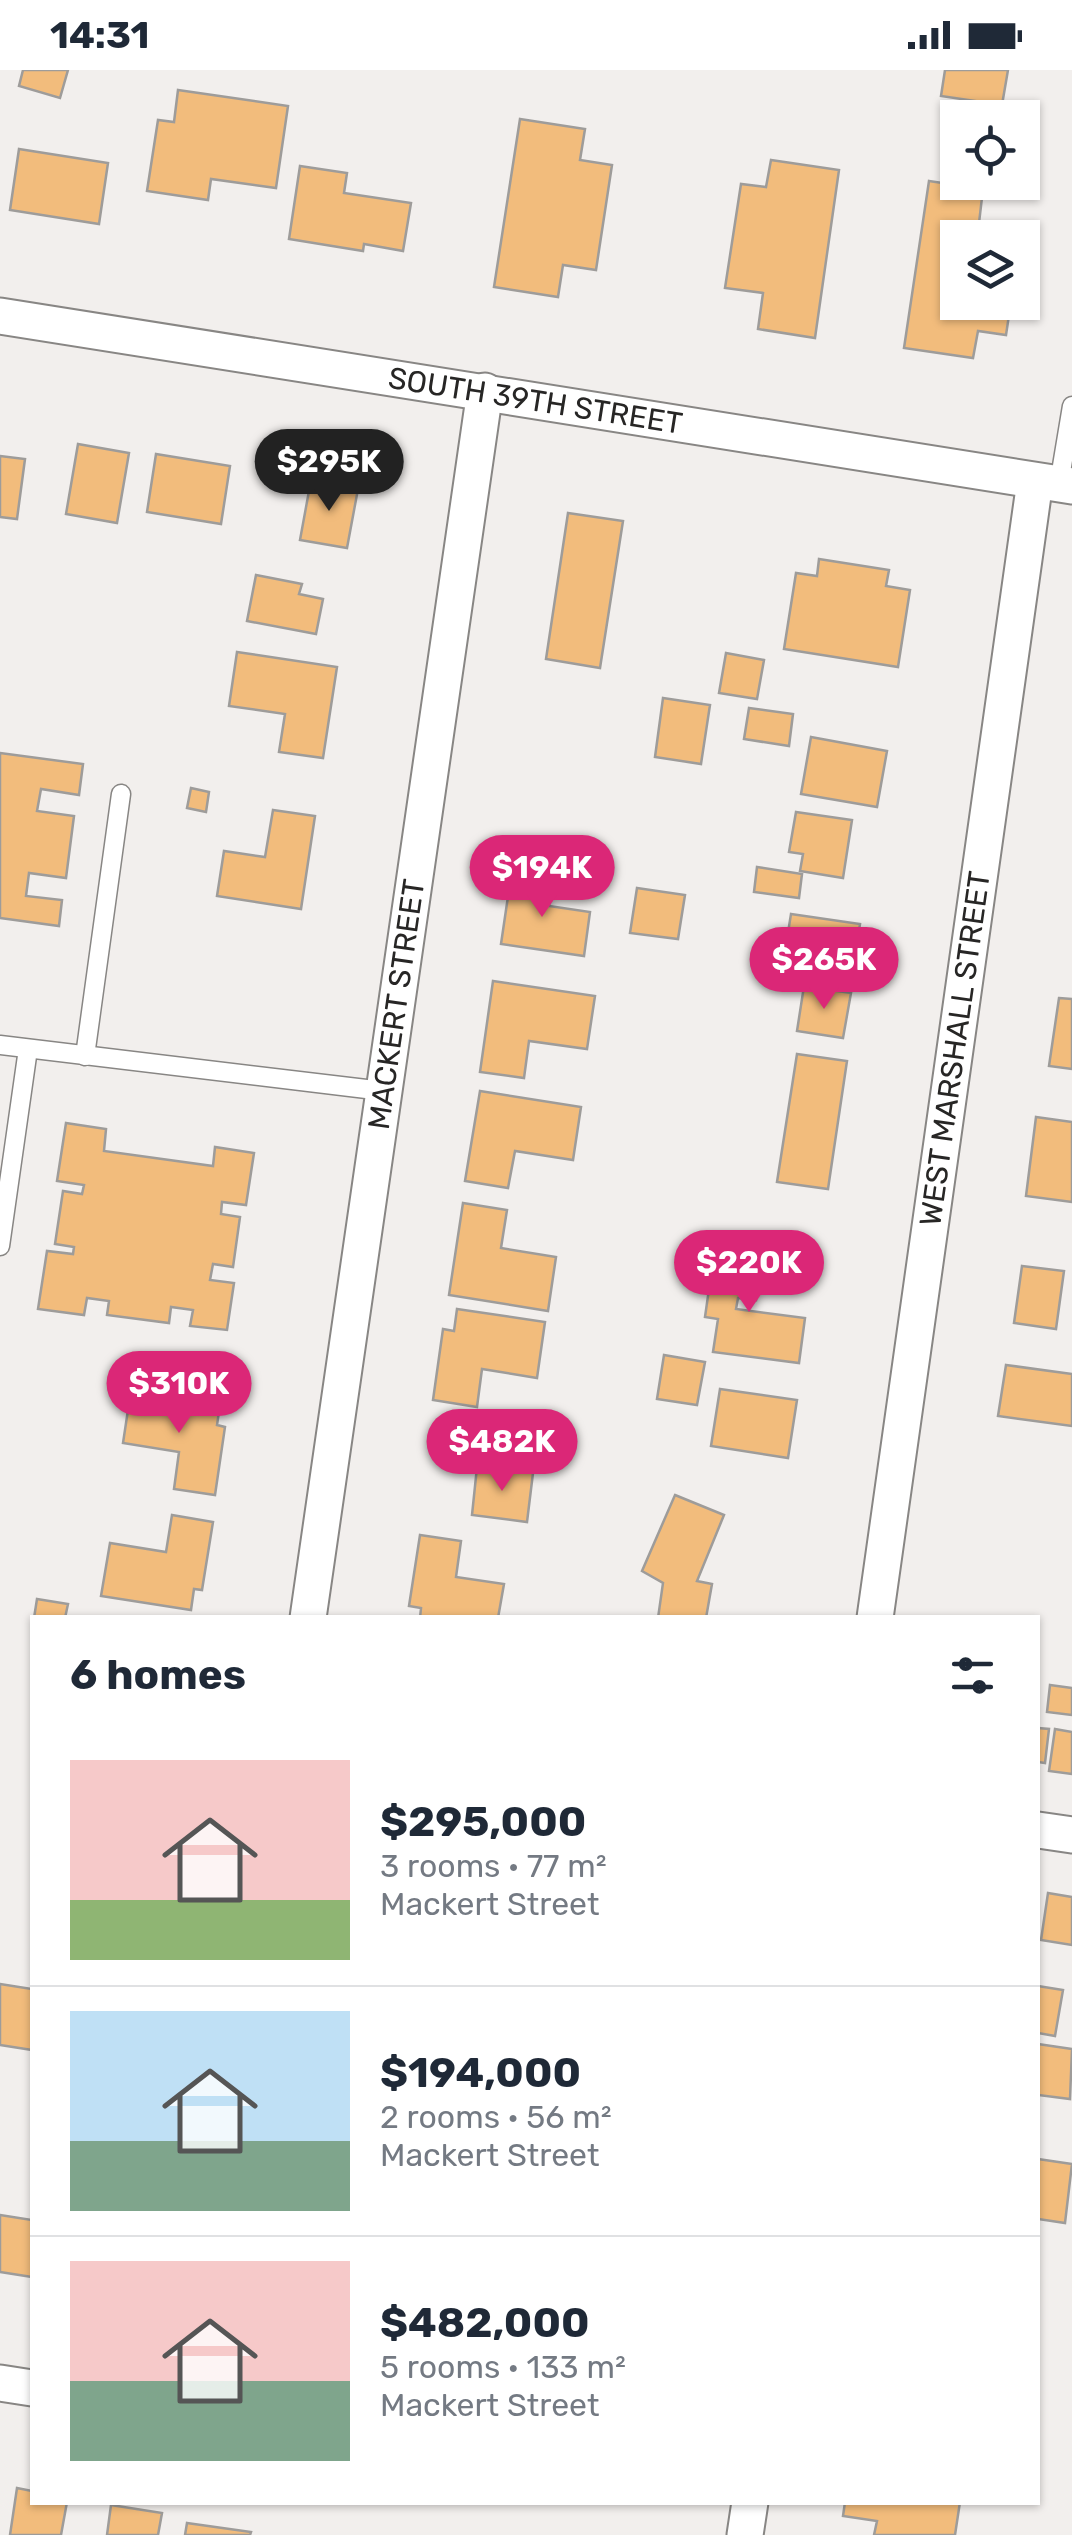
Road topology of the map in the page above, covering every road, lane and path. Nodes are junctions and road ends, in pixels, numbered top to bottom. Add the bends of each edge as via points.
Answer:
1 (0, 316) edge
2 (485, 391) junction
3 (1072, 406) edge
4 (1055, 484) edge
5 (121, 794) dead end
6 (0, 1045) edge
7 (28, 1049) junction
8 (86, 1056) junction
9 (383, 1092) junction
10 (0, 1246) edge
11 (308, 1615) edge
12 (875, 1615) edge
13 (1040, 1830) edge
14 (1072, 1835) edge
15 (0, 2384) edge
16 (30, 2388) edge
17 (750, 2505) edge
18 (745, 2535) edge

1 - 2 street, SOUTH 39TH STREET
2 - 4 street, SOUTH 39TH STREET
2 - 9 street, MACKERT STREET
3 - 4 lane
4 - 12 street, WEST MARSHALL STREET
5 - 8 lane
6 - 7 lane
7 - 8 lane
7 - 10 lane
8 - 9 lane
9 - 11 street, MACKERT STREET
13 - 14 street
15 - 16 street
17 - 18 street

